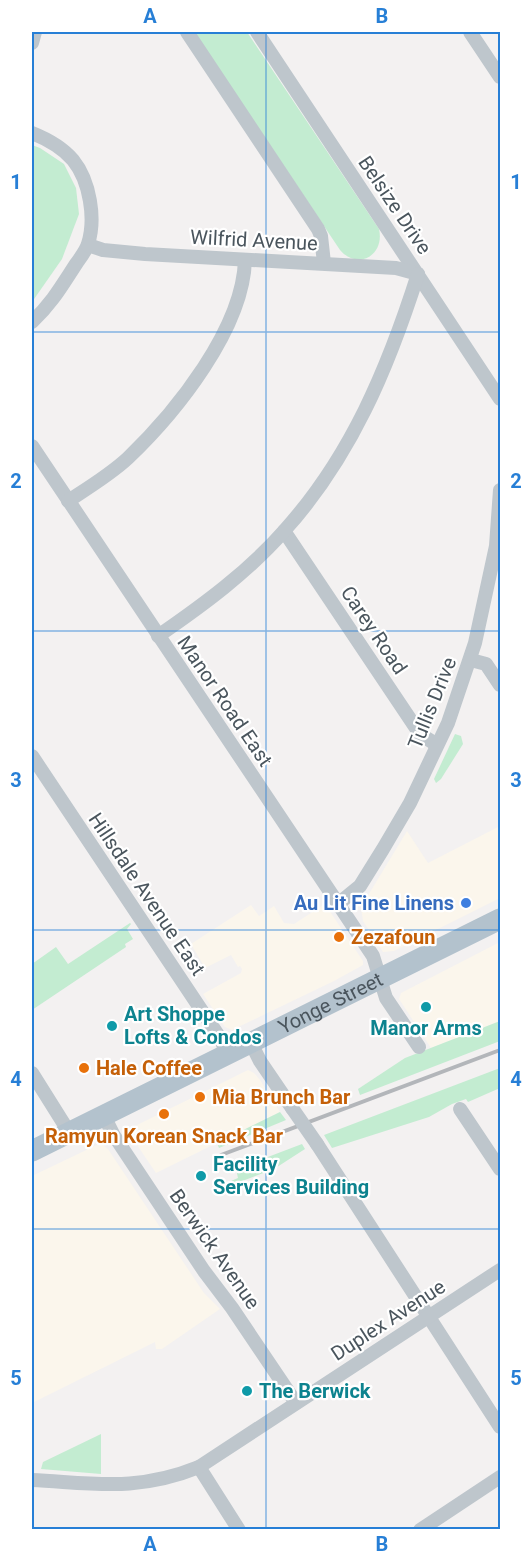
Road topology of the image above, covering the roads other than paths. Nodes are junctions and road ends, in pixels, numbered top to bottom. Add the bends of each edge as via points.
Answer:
1 (36, 32) edge
2 (187, 32) edge
3 (257, 32) edge
4 (470, 32) edge
5 (32, 44) edge
6 (501, 77) edge
7 (32, 133) edge
8 (88, 245) junction
9 (245, 260) junction
10 (324, 263) junction
11 (418, 274) junction
12 (32, 322) edge
13 (501, 399) edge
14 (32, 446) edge
15 (501, 490) edge
16 (68, 501) junction
17 (284, 531) junction
18 (158, 636) junction
19 (471, 660) junction
20 (501, 686) edge
21 (437, 745) junction
22 (32, 756) edge
23 (338, 904) junction
24 (501, 919) edge
25 (381, 979) junction
26 (251, 1043) junction
27 (419, 1047) dead end
28 (228, 1055) junction
29 (32, 1073) edge
30 (460, 1109) dead end
31 (104, 1116) junction
32 (69, 1132) junction
33 (32, 1151) edge
34 (501, 1169) edge
35 (501, 1270) edge
36 (430, 1317) junction
37 (296, 1403) junction
38 (501, 1426) edge
39 (199, 1467) junction
40 (501, 1477) edge
41 (32, 1480) edge
42 (236, 1529) edge
43 (420, 1530) edge

1 - 5 street
2 - 10 street via 318,229
3 - 11 street, Belsize Drive
4 - 6 street
7 - 8 street via 57,145 74,161 84,179 90,203
8 - 9 street, Wilfrid Avenue via 103,250
8 - 12 street via 54,299
9 - 10 street, Wilfrid Avenue
9 - 16 street via 239,296 229,321 216,349 189,386 161,424 126,460
10 - 11 street, Wilfrid Avenue via 396,268
11 - 13 street, Belsize Drive
11 - 17 street via 406,315 366,411 332,469
14 - 16 street, Manor Road East
15 - 19 street, Tullis Drive via 496,546
16 - 18 street, Manor Road East
17 - 18 street via 225,586
17 - 21 street, Carey Road via 420,734
18 - 23 street, Manor Road East
19 - 20 street via 486,664
19 - 21 street, Tullis Drive
21 - 23 street, Tullis Drive via 410,803 369,874
22 - 28 street, Hillsdale Avenue East
23 - 25 street, Manor Road East via 376,961
24 - 25 main road, Yonge Street
25 - 26 main road, Yonge Street
25 - 27 street, Manor Road East via 386,998
26 - 28 main road, Yonge Street
26 - 36 street, bridge
28 - 31 main road, Yonge Street
29 - 32 street
30 - 34 street
31 - 32 main road, Yonge Street
31 - 37 street, Berwick Avenue via 204,1271
32 - 33 main road, Yonge Street
35 - 36 street, Duplex Avenue
36 - 37 street, Duplex Avenue
36 - 38 street
37 - 39 street, Duplex Avenue
39 - 41 street, Duplex Avenue via 142,1484
39 - 42 street
40 - 43 street

